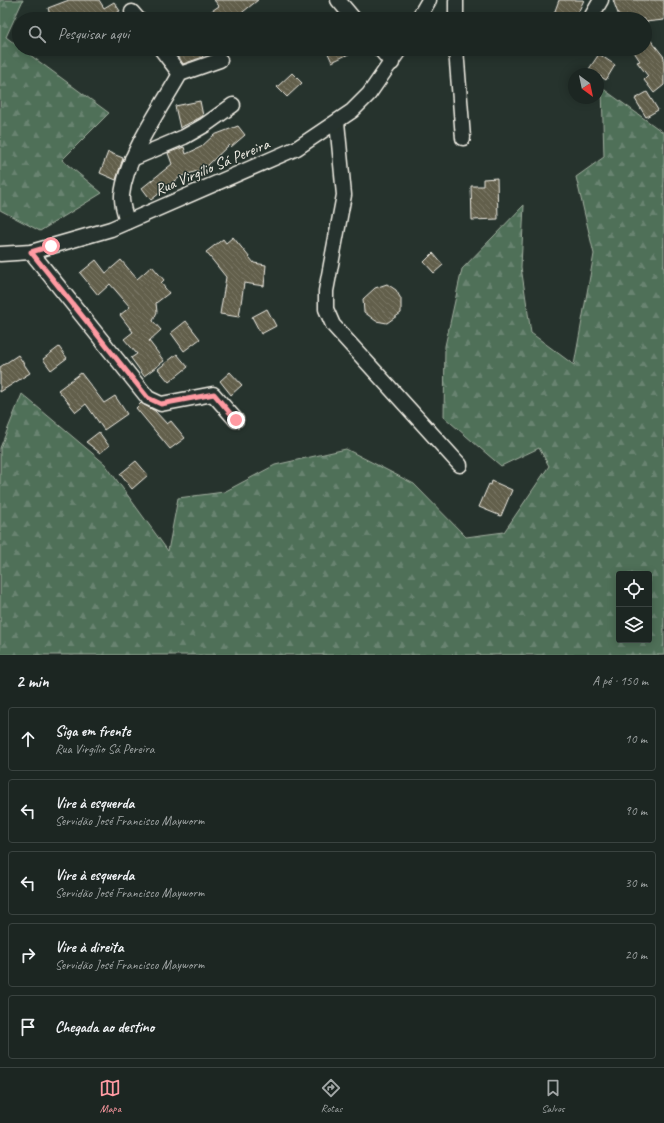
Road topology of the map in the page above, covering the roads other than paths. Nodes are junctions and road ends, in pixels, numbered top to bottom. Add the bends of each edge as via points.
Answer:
1 (338, 0) edge
2 (429, 0) edge
3 (456, 0) edge
4 (601, 0) edge
5 (348, 12) edge
6 (422, 12) edge
7 (456, 12) edge
8 (594, 12) edge
9 (166, 56) edge
10 (386, 56) edge
11 (396, 56) edge
12 (457, 56) edge
13 (220, 60) dead end
14 (392, 63) junction
15 (180, 74) junction
16 (233, 105) dead end
17 (338, 122) junction
18 (463, 138) dead end
19 (132, 159) junction
20 (127, 222) junction
21 (31, 252) junction
22 (0, 254) edge
23 (236, 420) dead end
24 (460, 465) dead end

1 - 5 street
2 - 6 street
3 - 7 street
4 - 8 street
9 - 15 street
10 - 14 street
11 - 14 street, Rua Virgílio Sá Pereira
12 - 18 street
13 - 15 street
14 - 17 street, Rua Virgílio Sá Pereira via 369,94
15 - 19 street
16 - 19 street via 184,137
17 - 20 street, Rua Virgílio Sá Pereira via 290,151
17 - 24 street via 344,195 326,291 326,308 333,324
19 - 20 street via 122,195 122,206
20 - 21 street, Rua Virgílio Sá Pereira via 96,234
21 - 22 street, Rua Virgílio Sá Pereira
21 - 23 street via 148,398 161,404 214,394

